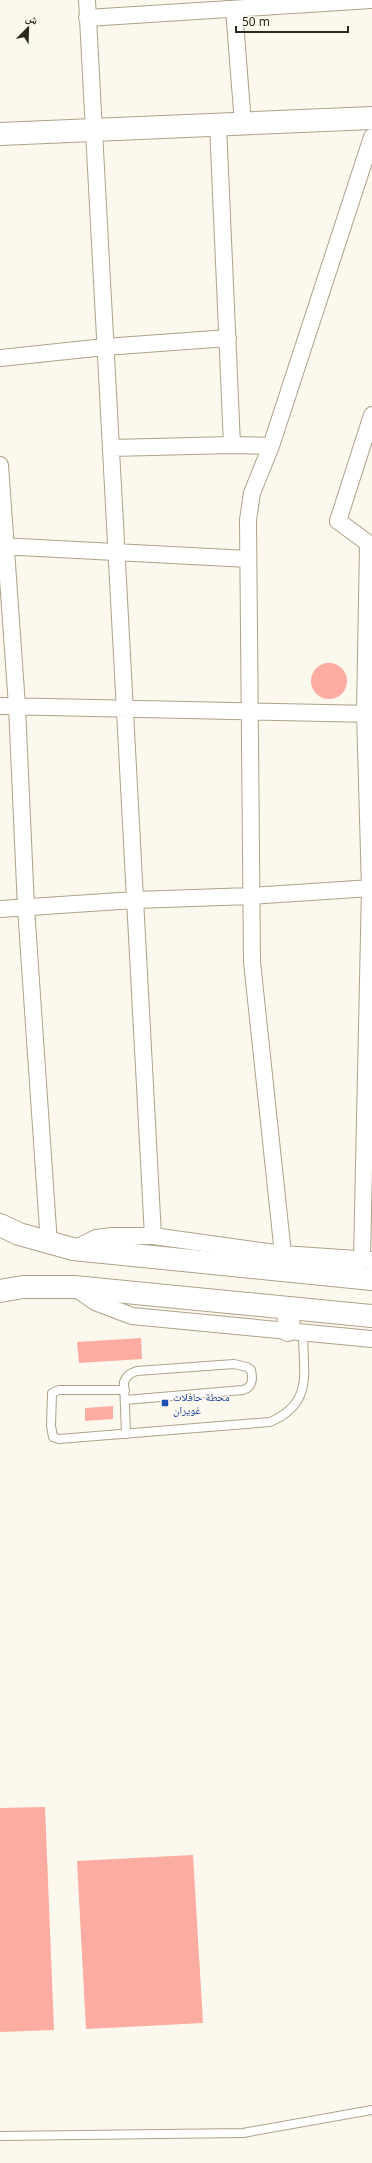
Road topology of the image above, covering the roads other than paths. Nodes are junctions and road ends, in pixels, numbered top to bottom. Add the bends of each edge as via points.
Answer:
1 (87, 0) edge
2 (372, 0) edge
3 (271, 3) edge
4 (198, 6) edge
5 (234, 9) junction
6 (87, 18) junction
7 (372, 118) edge
8 (242, 124) junction
9 (218, 125) junction
10 (93, 130) junction
11 (0, 134) edge
12 (372, 137) edge
13 (228, 338) junction
14 (105, 347) junction
15 (0, 358) edge
16 (372, 417) edge
17 (232, 445) junction
18 (271, 446) junction
19 (111, 448) junction
20 (0, 465) edge
21 (370, 544) edge
22 (2, 546) edge
23 (117, 552) junction
24 (248, 559) junction
25 (0, 706) edge
26 (17, 706) junction
27 (125, 708) junction
28 (249, 711) junction
29 (368, 713) edge
30 (371, 888) edge
31 (251, 896) junction
32 (135, 900) junction
33 (26, 908) junction
34 (0, 909) edge
35 (0, 1225) edge
36 (153, 1236) junction
37 (49, 1244) junction
38 (73, 1250) junction
39 (283, 1254) junction
40 (367, 1260) edge
41 (372, 1279) edge
42 (74, 1287) junction
43 (0, 1291) edge
44 (289, 1308) junction
45 (372, 1316) edge
46 (296, 1331) junction
47 (372, 1339) edge
48 (125, 1390) junction
49 (125, 1400) junction
50 (126, 1434) junction
51 (372, 2110) edge
52 (0, 2136) edge

1 - 6 street
2 - 3 street
3 - 5 street
4 - 5 street
4 - 6 street
5 - 8 street
6 - 10 street
7 - 8 street
8 - 9 street
9 - 10 street
9 - 13 street
10 - 11 street
10 - 14 street
12 - 18 street
13 - 14 street
13 - 17 street
14 - 15 street
14 - 19 street
16 - 21 street via 338,521
17 - 18 street
17 - 19 street
18 - 24 street via 252,493 248,520
19 - 23 street
20 - 22 street
21 - 29 street
22 - 23 street
22 - 26 street
23 - 24 street
23 - 27 street
24 - 28 street
25 - 26 street
26 - 27 street
26 - 33 street
27 - 28 street
27 - 32 street
28 - 29 street
28 - 31 street
29 - 30 street
30 - 31 street
30 - 40 street
31 - 32 street
31 - 39 street via 252,962
32 - 33 street
32 - 36 street
33 - 34 street
33 - 37 street
35 - 37 street
36 - 38 street via 96,1238
36 - 39 street
37 - 38 street
38 - 41 street
39 - 40 street
42 - 43 street via 23,1287
42 - 44 street
42 - 46 street via 95,1302 132,1316
44 - 45 street
44 - 46 street
46 - 47 street
46 - 50 lane via 301,1394 294,1408 279,1418 263,1424
48 - 49 lane
48 - 49 lane via 126,1376 137,1371 234,1364 247,1366 252,1374 250,1385 243,1390
48 - 50 lane via 56,1391 50,1397 51,1426 58,1440
49 - 50 lane
51 - 52 lane via 243,2133

